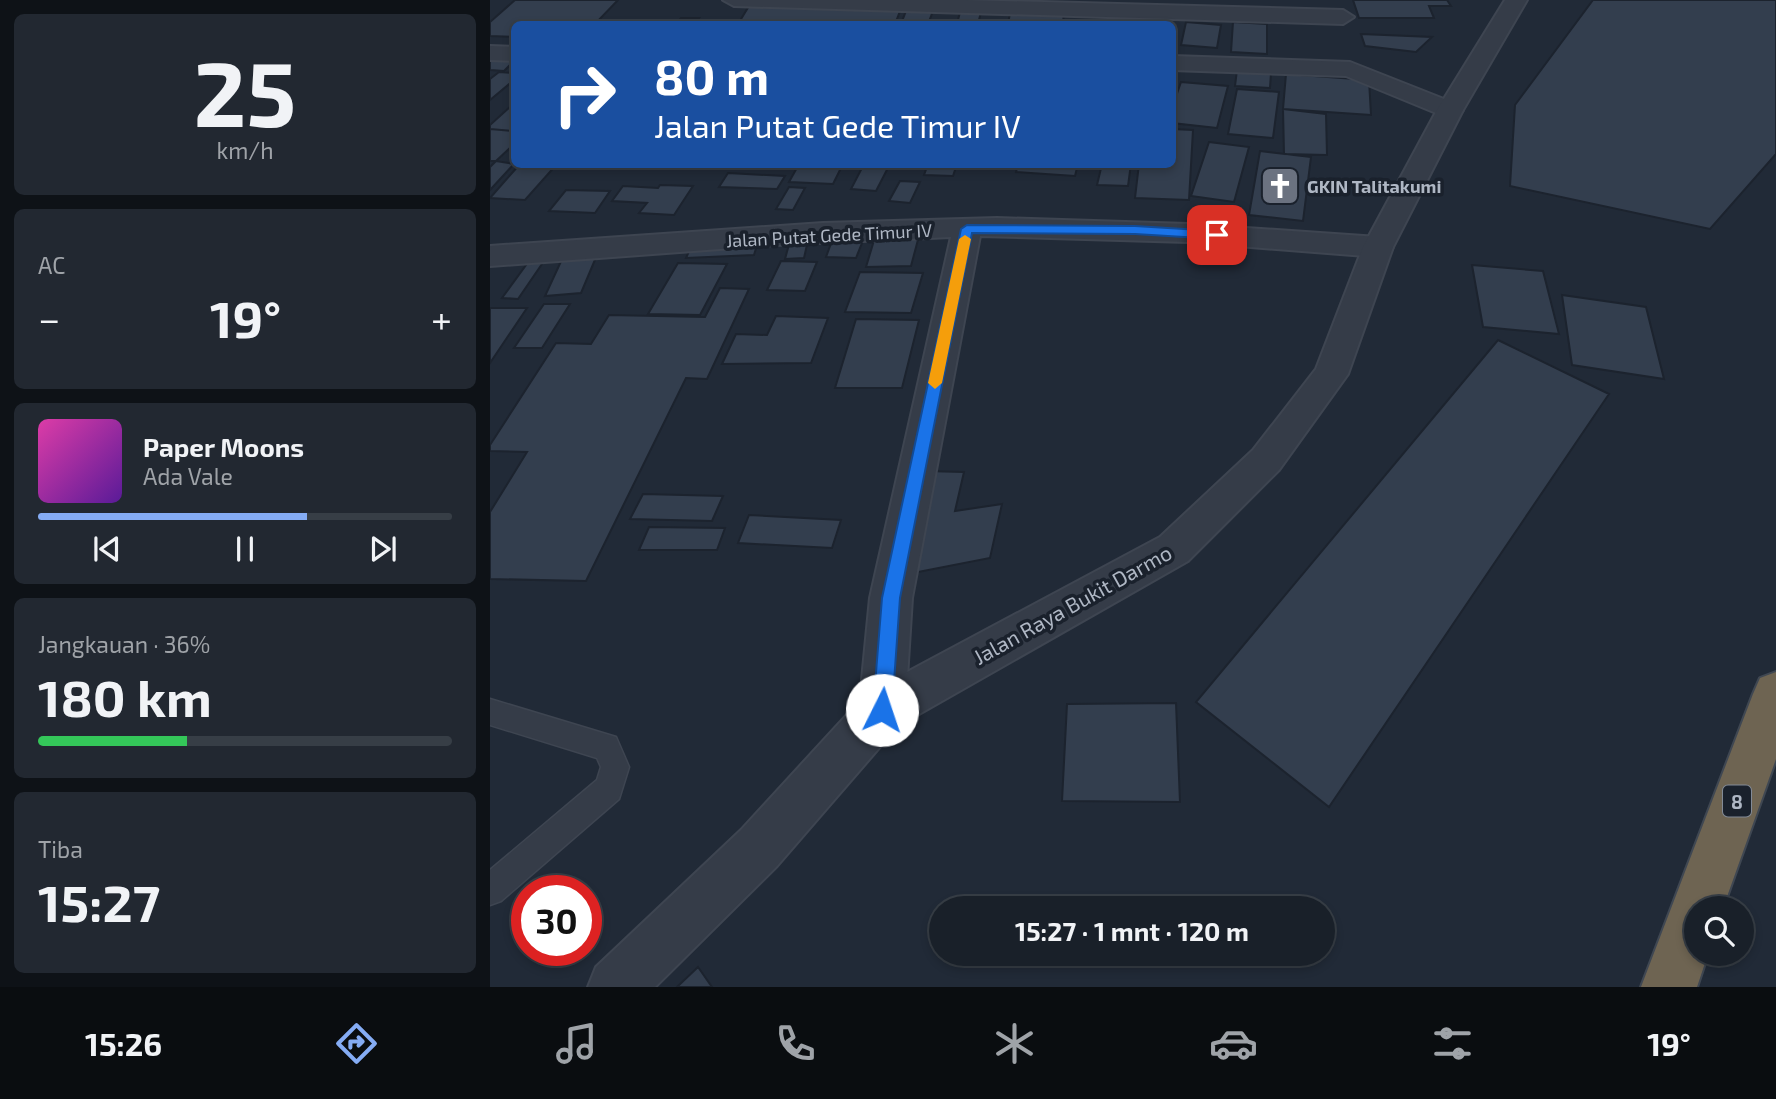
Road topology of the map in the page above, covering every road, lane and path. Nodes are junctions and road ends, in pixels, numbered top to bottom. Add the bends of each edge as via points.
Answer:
1 (734, 0) edge
2 (1517, 0) edge
3 (1340, 9) edge
4 (490, 54) edge
5 (511, 54) edge
6 (1176, 63) edge
7 (1350, 69) junction
8 (1450, 110) junction
9 (967, 229) junction
10 (1378, 247) junction
11 (490, 256) edge
12 (1776, 694) edge
13 (882, 710) junction
14 (490, 712) edge
15 (490, 890) edge
16 (1702, 896) edge
17 (1684, 946) edge
18 (616, 987) edge
19 (1669, 987) edge

1 - 3 street
2 - 8 street, Jalan Raya Bukit Darmo
3 - 7 street via 1358,65
4 - 5 street
6 - 7 street
7 - 8 street
8 - 10 street, Jalan Raya Bukit Darmo
9 - 10 street, Jalan Putat Gede Timur IV via 1135,230
9 - 11 street, Jalan Putat Gede Timur IV via 872,230
9 - 13 street via 891,598
10 - 13 street, Jalan Raya Bukit Darmo via 1331,374 1266,460 1174,549
12 - 16 highway, 8
13 - 18 street, Jalan Raya Bukit Darmo via 759,848
14 - 15 lane via 606,747 615,767 609,789
17 - 19 highway, 8

